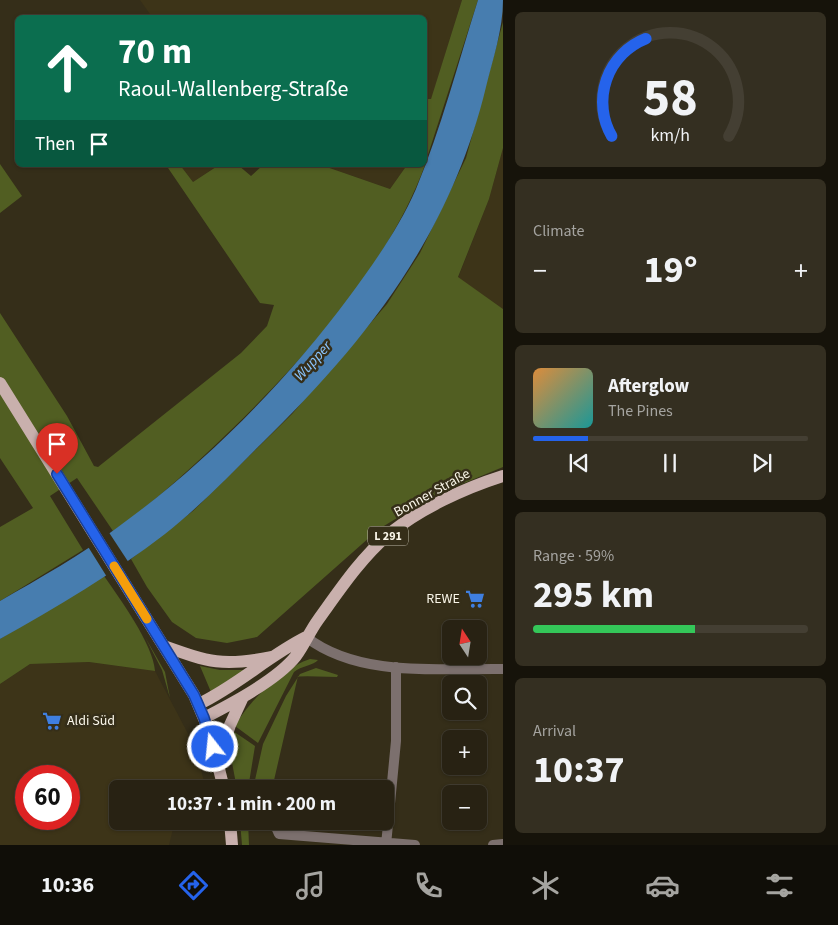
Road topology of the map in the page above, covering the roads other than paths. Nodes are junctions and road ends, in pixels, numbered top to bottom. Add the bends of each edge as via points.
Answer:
1 (0, 383) edge
2 (503, 476) edge
3 (306, 637) junction
4 (164, 646) junction
5 (274, 657) junction
6 (396, 667) junction
7 (503, 669) edge
8 (243, 697) junction
9 (199, 704) junction
10 (204, 718) junction
11 (218, 764) junction
12 (222, 780) edge
13 (231, 830) edge
14 (277, 830) edge
15 (386, 844) edge
16 (503, 844) edge
17 (232, 845) edge
18 (415, 845) edge
19 (493, 845) edge

1 - 4 main road
2 - 3 main road, Bonner Straße / L 291 via 475,485 428,509 389,535 359,565
3 - 5 main road, Bonner Straße / L 291
3 - 6 street via 359,663
3 - 8 main road, Bonner Straße / L 291 via 296,656
4 - 5 main road via 216,662 240,663
4 - 9 main road
5 - 9 main road, Bonner Straße / L 291 via 252,674
6 - 7 street
6 - 15 street via 396,741
8 - 10 main road, Bonner Straße / L 291
8 - 11 main road
9 - 10 main road
10 - 11 main road
11 - 12 main road
13 - 17 main road
14 - 15 street via 279,834
15 - 18 street
16 - 19 street

